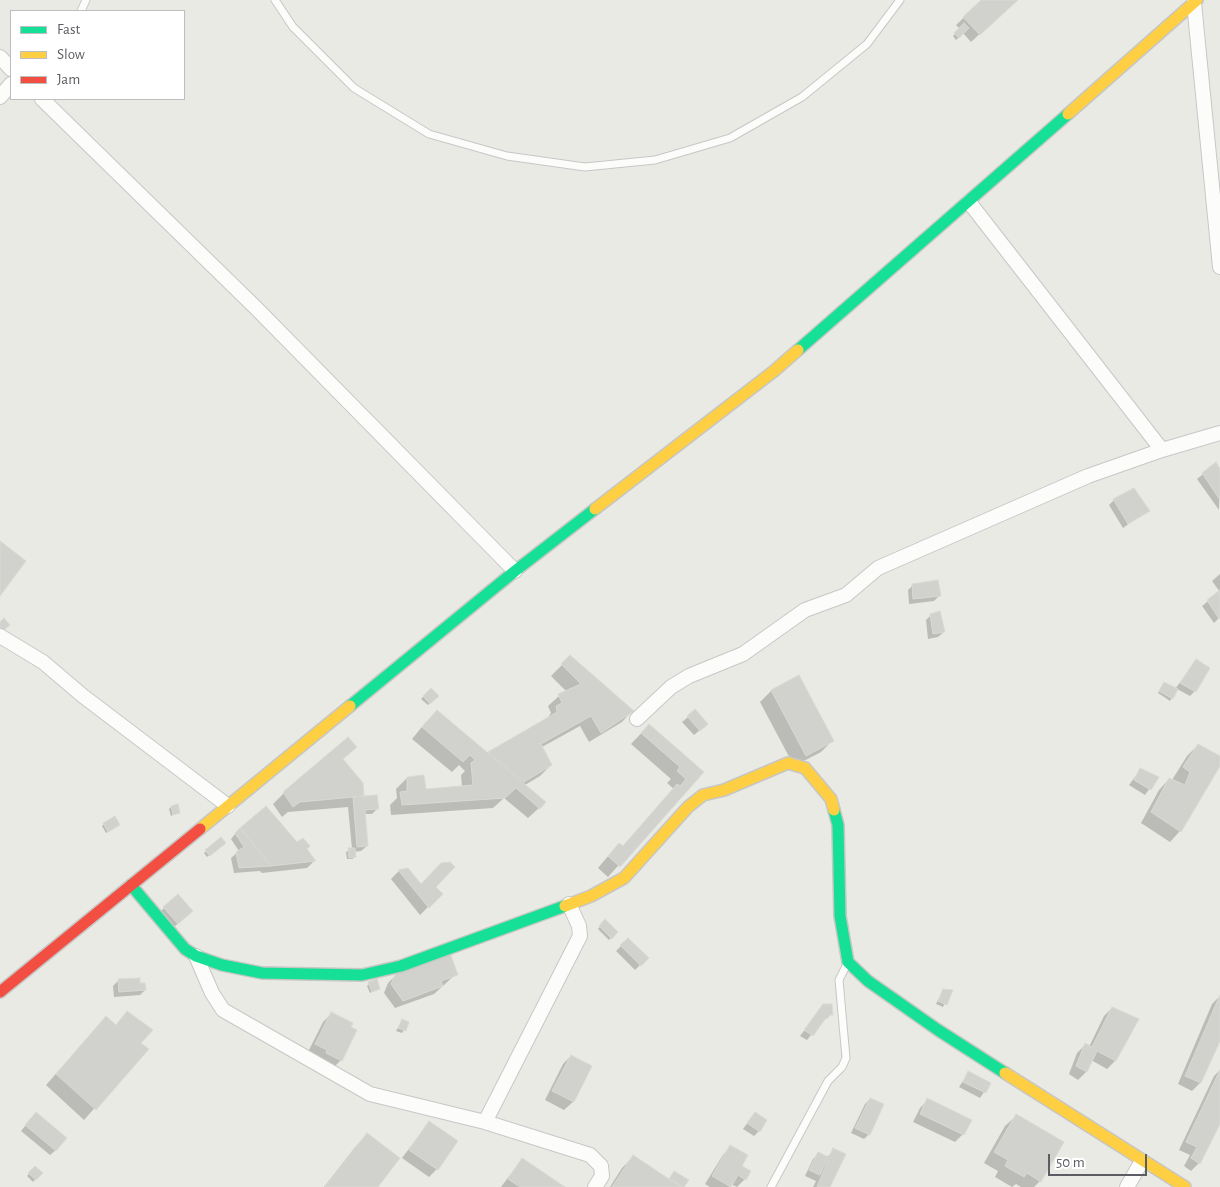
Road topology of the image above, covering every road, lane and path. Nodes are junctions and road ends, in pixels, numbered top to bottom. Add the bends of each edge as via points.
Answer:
1 (275, 0) edge
2 (900, 0) edge
3 (1196, 1) edge
4 (0, 57) edge
5 (10, 68) edge
6 (10, 85) edge
7 (0, 97) edge
8 (43, 100) edge
9 (969, 202) junction
10 (1220, 268) edge
11 (1220, 433) edge
12 (1162, 450) junction
13 (515, 571) junction
14 (0, 636) edge
15 (638, 720) dead end
16 (228, 806) junction
17 (131, 885) junction
18 (569, 904) junction
19 (196, 956) junction
20 (848, 962) junction
21 (0, 992) edge
22 (485, 1122) junction
23 (1142, 1161) junction
24 (595, 1187) edge
25 (771, 1187) edge
26 (1127, 1187) edge
27 (1185, 1187) edge

1 - 2 lane via 293,26 354,88 429,134 507,156 585,167 656,160 730,138 802,97 867,44
3 - 9 main road
3 - 10 street
4 - 5 street
6 - 7 street
8 - 13 street via 257,308
9 - 12 street
9 - 13 main road via 774,371
11 - 12 street
12 - 15 street via 1088,476 878,568 846,595 806,610 743,654 671,687
13 - 16 main road
14 - 16 street via 43,662
16 - 17 main road
17 - 19 main road via 185,949
17 - 21 main road
18 - 19 main road via 401,966 362,975 262,973
18 - 20 main road via 624,878 688,807 703,795 724,790 788,763 805,768 831,799 838,825 840,916
18 - 22 street via 580,936
19 - 22 street via 223,1010 370,1094
20 - 23 main road via 868,981 938,1030
20 - 25 lane via 839,980 846,1058 828,1081
22 - 24 street via 590,1155 601,1166 602,1176
23 - 26 street
23 - 27 main road

